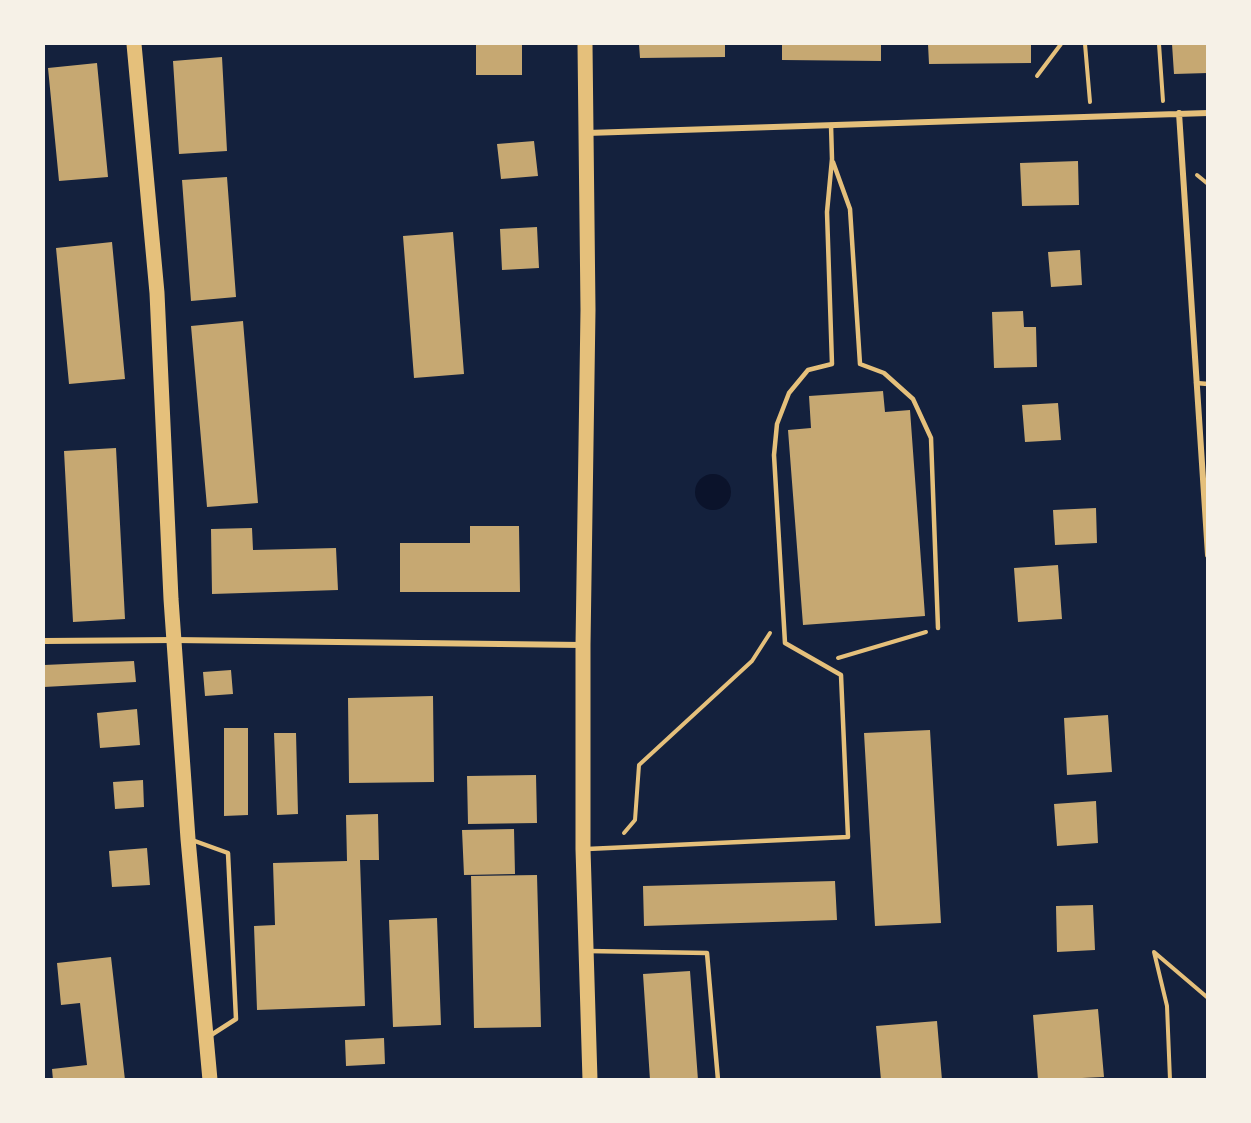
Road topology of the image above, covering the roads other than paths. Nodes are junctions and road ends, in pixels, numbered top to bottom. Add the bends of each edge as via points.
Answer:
1 (134, 44) edge
2 (585, 44) edge
3 (1208, 113) edge
4 (1179, 114) junction
5 (831, 125) junction
6 (587, 133) junction
7 (832, 159) junction
8 (1196, 383) junction
9 (1208, 384) edge
10 (1208, 555) edge
11 (938, 628) road end
12 (174, 640) junction
13 (44, 642) edge
14 (583, 645) junction
15 (188, 839) junction
16 (584, 849) junction
17 (585, 951) junction
18 (206, 1039) junction
19 (210, 1080) edge
20 (590, 1080) edge
21 (718, 1080) edge

1 - 12 main road via 157,293
2 - 6 main road
3 - 4 street
4 - 5 street
4 - 8 street
5 - 6 street
5 - 7 lane
6 - 14 main road
7 - 11 lane via 850,208 860,364 884,373 913,399 931,438
7 - 16 lane via 826,212 832,364 808,370 789,393 777,424 774,455 785,643 841,675 848,837
8 - 9 lane
8 - 10 street
12 - 13 street
12 - 14 street
12 - 15 main road
14 - 16 main road
15 - 18 main road
15 - 18 lane via 228,853 236,1019
16 - 17 main road
17 - 20 main road
17 - 21 lane via 707,953
18 - 19 main road

